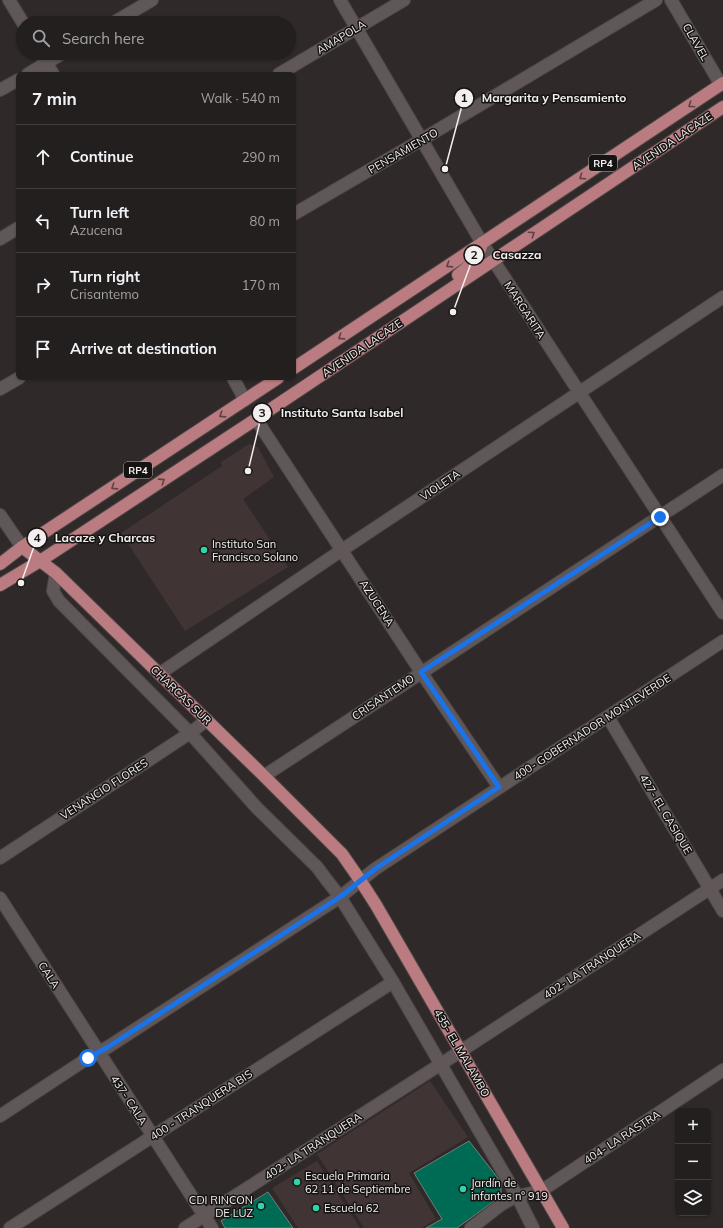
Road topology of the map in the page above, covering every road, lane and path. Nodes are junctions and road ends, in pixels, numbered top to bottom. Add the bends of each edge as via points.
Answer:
1 (9, 0) edge
2 (152, 0) edge
3 (340, 0) edge
4 (404, 0) edge
5 (656, 0) edge
6 (672, 0) edge
7 (19, 16) edge
8 (125, 16) edge
9 (356, 28) junction
10 (41, 60) edge
11 (44, 60) edge
12 (30, 72) edge
13 (52, 72) edge
14 (282, 72) edge
15 (16, 81) edge
16 (722, 84) edge
17 (0, 90) edge
18 (723, 107) edge
19 (421, 140) junction
20 (296, 213) edge
21 (16, 229) edge
22 (0, 239) edge
23 (482, 244) junction
24 (493, 260) junction
25 (723, 297) edge
26 (296, 367) edge
27 (16, 380) edge
28 (234, 380) edge
29 (275, 380) edge
30 (0, 389) edge
31 (579, 392) junction
32 (246, 400) junction
33 (256, 419) junction
34 (723, 475) edge
35 (0, 515) edge
36 (660, 517) junction
37 (22, 547) junction
38 (342, 550) junction
39 (40, 561) junction
40 (0, 564) edge
41 (56, 573) junction
42 (0, 586) edge
43 (723, 613) edge
44 (723, 640) edge
45 (421, 672) junction
46 (159, 674) junction
47 (608, 717) junction
48 (207, 720) junction
49 (190, 733) junction
50 (264, 776) junction
51 (499, 787) junction
52 (0, 858) edge
53 (360, 880) junction
54 (723, 880) edge
55 (710, 888) junction
56 (340, 897) junction
57 (0, 898) edge
58 (723, 911) edge
59 (392, 982) junction
60 (461, 1051) junction
61 (98, 1052) junction
62 (440, 1064) junction
63 (723, 1070) edge
64 (0, 1116) edge
65 (153, 1136) junction
66 (541, 1191) junction
67 (517, 1196) junction
68 (205, 1216) junction
69 (10, 1228) edge
70 (185, 1228) edge
71 (212, 1228) edge
72 (471, 1228) edge
73 (533, 1228) edge
74 (562, 1228) edge

1 - 7 street
2 - 8 street
3 - 9 street, MARGARITA
4 - 9 street, AMAPOLA
5 - 19 street, PENSAMIENTO
6 - 16 street, CLAVEL
9 - 14 street, AMAPOLA
9 - 19 street, MARGARITA
10 - 12 street
11 - 13 street
15 - 17 street
16 -> 23 main road, AVENIDA LACAZE / RP4
24 -> 18 main road, AVENIDA LACAZE / RP4
19 - 20 street, PENSAMIENTO
19 - 23 street, MARGARITA
21 - 22 street
23 - 24 street, MARGARITA
23 -> 26 main road, AVENIDA LACAZE / RP4
23 - 33 main road via 470,266 423,301 297,384
24 - 31 street, MARGARITA
24 - 33 main road, AVENIDA LACAZE / RP4
25 - 31 street, VIOLETA
27 - 30 street
28 - 32 street
29 - 32 main road, RP4
31 - 36 street, MARGARITA
31 - 38 street, VIOLETA
32 -> 37 main road, RP4
33 - 38 street, AZUCENA
39 -> 33 main road, AVENIDA LACAZE / RP4
34 - 36 street, CRISANTEMO
35 - 37 street, CHARCAS SUR
36 - 43 street, MARGARITA
36 - 45 street, CRISANTEMO
37 - 39 main road, CHARCAS SUR
37 - 40 main road, RP4
38 - 45 street, AZUCENA
38 - 46 street, VIOLETA
39 - 41 main road, CHARCAS SUR
39 - 42 main road, AVENIDA LACAZE / RP4
41 - 46 main road, CHARCAS SUR
41 - 49 street via 53,591 59,601
44 - 47 street, 400- GOBERNADOR MONTEVERDE
45 - 50 street, CRISANTEMO
45 - 51 street, AZUCENA
46 - 48 main road, CHARCAS SUR
47 - 51 street, 400- GOBERNADOR MONTEVERDE
47 - 55 street, 427- EL CASIQUE
48 - 49 street, VENANCIO FLORES
48 - 50 main road, CHARCAS SUR
49 - 52 street, VENANCIO FLORES
49 - 56 street via 257,808 317,867
50 - 53 main road, CHARCAS SUR via 331,842
51 - 53 street, 400- GOBERNADOR MONTEVERDE
53 - 56 street, 400- GOBERNADOR MONTEVERDE
53 - 60 main road, 435- EL MALAMBO
54 - 55 street, 402- LA TRANQUERA
55 - 58 street, 427- EL CASIQUE
55 - 60 street, 402- LA TRANQUERA
56 - 59 street
56 - 61 street, 400- GOBERNADOR MONTEVERDE
57 - 61 street, CALA
59 - 62 street
59 - 65 street, 400 - TRANQUERA BIS
60 - 62 street, 402- LA TRANQUERA
60 - 66 main road, 435- EL MALAMBO
61 - 64 street, 400- GOBERNADOR MONTEVERDE
61 - 65 street, 437- CALA
62 - 67 street
62 - 68 street, 402- LA TRANQUERA
63 - 66 street, 404- LA RASTRA
65 - 68 street, 437- CALA
65 - 69 street, 400 - TRANQUERA BIS
66 - 67 street
66 - 74 main road, 435- EL MALAMBO
67 - 72 street
67 - 73 street
68 - 70 street, 402- LA TRANQUERA
68 - 71 street, 437- CALA

